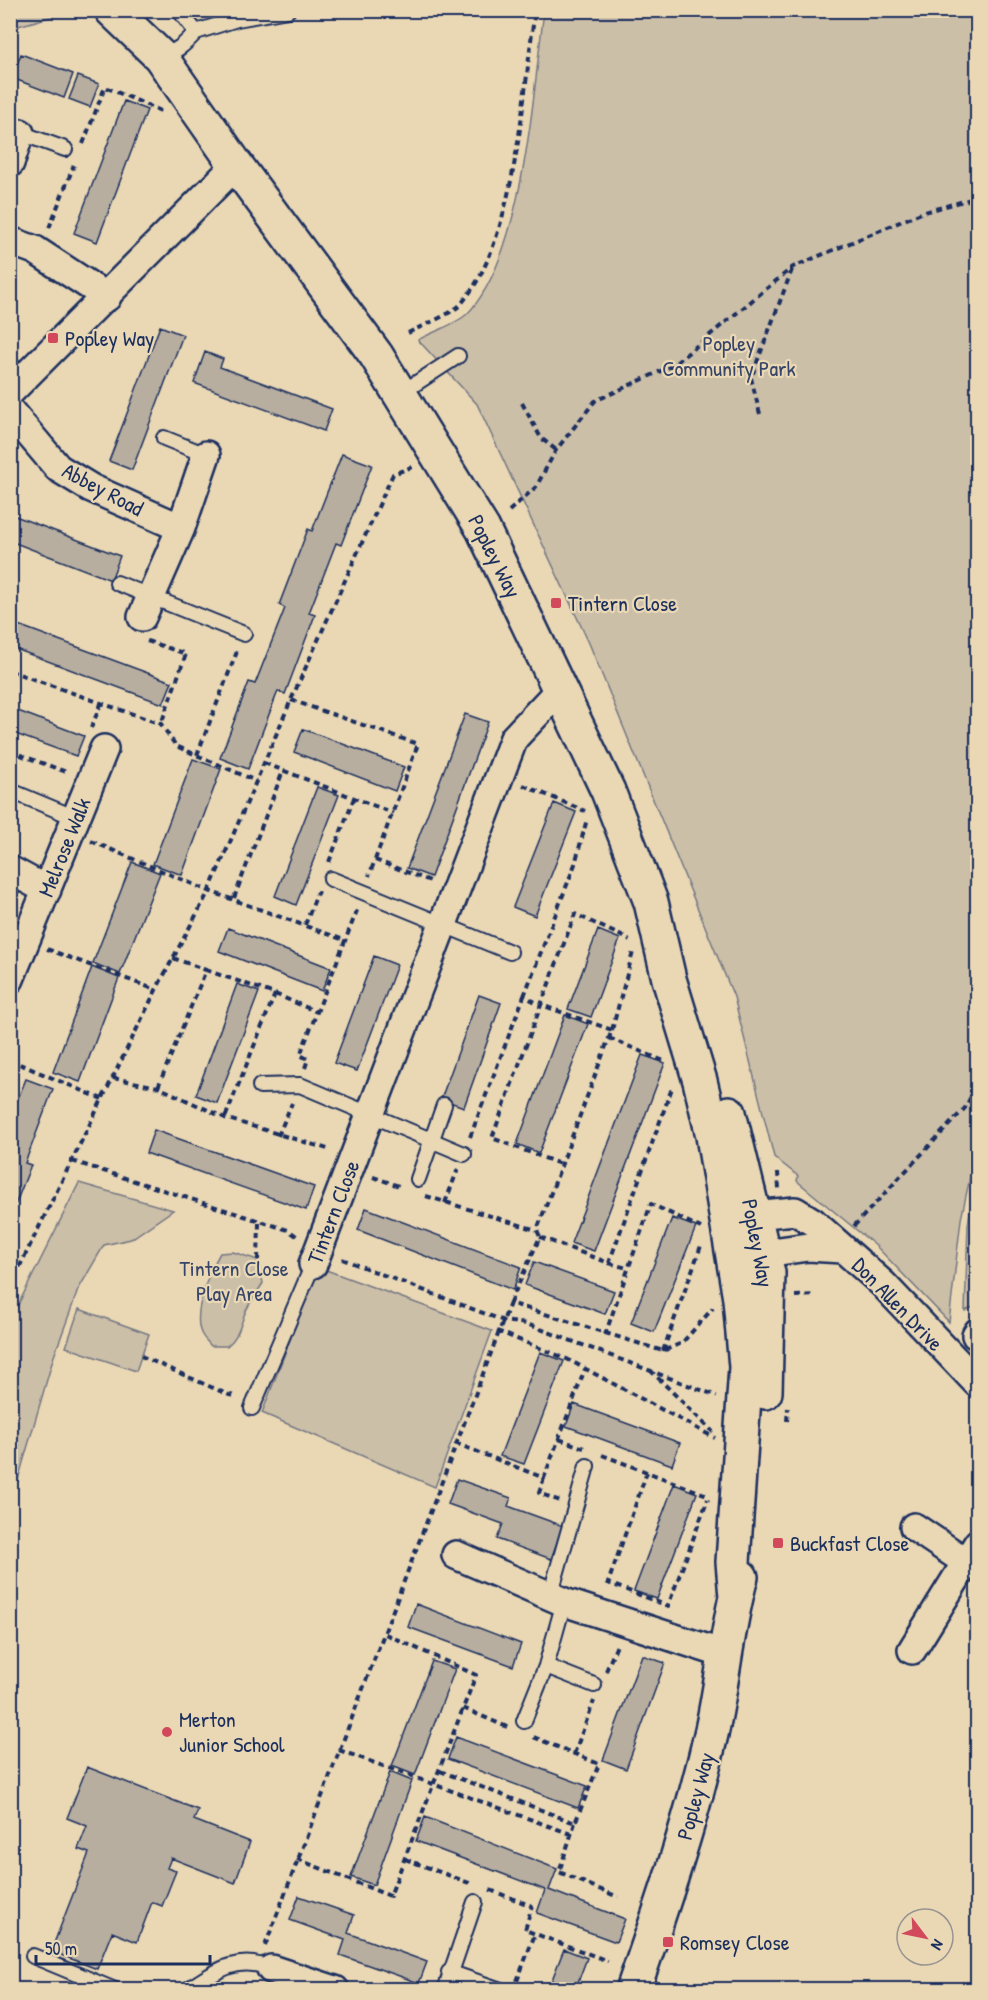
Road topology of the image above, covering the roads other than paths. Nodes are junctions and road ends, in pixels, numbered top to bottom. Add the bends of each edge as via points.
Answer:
1 (112, 10) edge
2 (179, 10) edge
3 (288, 10) edge
4 (196, 32) junction
5 (160, 56) junction
6 (15, 131) edge
7 (65, 149) dead end
8 (10, 163) edge
9 (236, 165) junction
10 (10, 242) edge
11 (107, 297) junction
12 (458, 356) dead end
13 (10, 392) edge
14 (401, 393) junction
15 (10, 411) edge
16 (164, 438) dead end
17 (206, 455) joint
18 (181, 528) junction
19 (117, 583) dead end
20 (146, 606) junction
21 (244, 634) road end
22 (561, 688) junction
23 (103, 746) road end
24 (11, 791) edge
25 (73, 825) junction
26 (10, 870) edge
27 (331, 879) dead end
28 (47, 890) junction
29 (443, 922) junction
30 (510, 952) dead end
31 (16, 960) edge
32 (260, 1086) dead end
33 (444, 1106) dead end
34 (370, 1115) junction
35 (432, 1142) junction
36 (464, 1154) road end
37 (418, 1179) dead end
38 (729, 1221) junction
39 (849, 1237) junction
40 (749, 1255) junction
41 (312, 1264) joint
42 (978, 1384) edge
43 (254, 1403) road end
44 (587, 1466) dead end
45 (914, 1527) dead end
46 (972, 1552) edge
47 (456, 1554) dead end
48 (557, 1599) junction
49 (912, 1650) dead end
50 (727, 1655) junction
51 (546, 1666) junction
52 (594, 1685) dead end
53 (521, 1726) road end
54 (475, 1902) dead end
55 (33, 1956) dead end
56 (265, 1966) joint
57 (450, 1972) junction
58 (115, 1989) edge
59 (186, 1989) edge
60 (335, 1989) edge
61 (445, 1989) edge
62 (501, 1989) edge
63 (633, 1989) edge

1 - 5 street, Popley Way
2 - 4 lane
3 - 4 lane via 237,19
4 - 5 lane via 182,48
5 - 9 street, Popley Way
6 - 7 lane
6 - 8 street
9 - 11 street
9 - 14 street, Popley Way
10 - 11 street via 35,250
11 - 13 street
12 - 14 lane
14 - 22 street, Popley Way via 483,529
15 - 18 street, Abbey Road via 58,468 91,488
16 - 17 lane
17 - 18 street
18 - 20 street
19 - 20 lane
20 - 21 lane
22 - 29 street, Tintern Close via 514,738
22 - 38 street, Popley Way via 608,791 651,902 711,1125
23 - 25 street, Melrose Walk
24 - 25 lane
25 - 28 street, Melrose Walk
26 - 28 street
27 - 29 lane
28 - 31 street, Melrose Walk
29 - 30 lane
29 - 34 street, Tintern Close
32 - 34 lane via 300,1085
33 - 35 lane
34 - 35 lane
34 - 41 street, Tintern Close
35 - 36 lane
35 - 37 lane
38 - 39 street, Don Allen Drive via 795,1211
38 - 40 street, Popley Way
39 - 40 street, Don Allen Drive
39 - 42 street, Don Allen Drive via 883,1284
40 - 50 street, Popley Way via 733,1562 736,1597
41 - 43 lane, Tintern Close
44 - 48 lane
45 - 46 street
46 - 49 street via 947,1615
47 - 48 street
48 - 50 street
48 - 51 lane
50 - 63 street, Popley Way via 684,1840
51 - 52 lane
51 - 53 lane
54 - 57 lane
55 - 58 lane
56 - 59 lane via 228,1965
56 - 60 street
57 - 61 lane
57 - 62 lane

